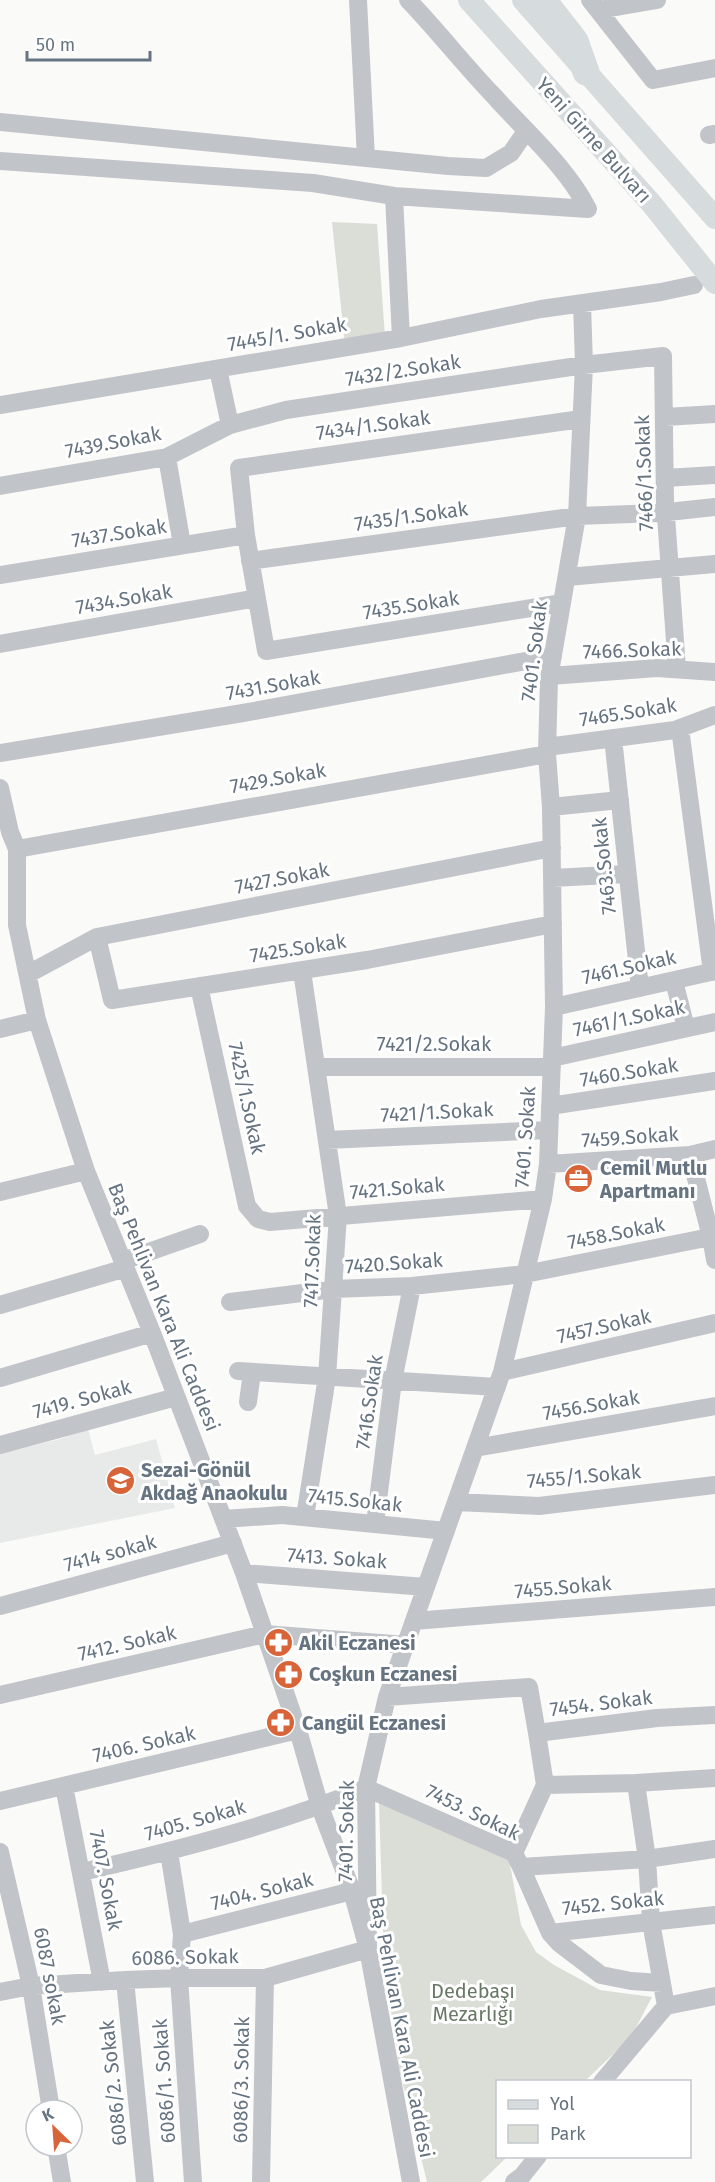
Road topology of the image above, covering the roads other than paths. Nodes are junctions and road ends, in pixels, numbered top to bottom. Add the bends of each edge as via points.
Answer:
1 (358, 0) edge
2 (408, 0) edge
3 (469, 0) edge
4 (523, 0) edge
5 (543, 0) edge
6 (657, 0) edge
7 (594, 5) edge
8 (715, 68) edge
9 (586, 72) junction
10 (0, 122) edge
11 (526, 131) junction
12 (366, 158) junction
13 (0, 161) edge
14 (394, 196) junction
15 (715, 218) edge
16 (704, 284) edge
17 (582, 303) junction
18 (401, 338) junction
19 (584, 365) junction
20 (218, 369) junction
21 (0, 405) edge
22 (715, 414) edge
23 (664, 417) junction
24 (581, 419) junction
25 (230, 425) junction
26 (167, 457) junction
27 (715, 475) edge
28 (665, 478) junction
29 (0, 486) edge
30 (715, 507) edge
31 (666, 513) junction
32 (577, 516) junction
33 (246, 535) junction
34 (182, 545) junction
35 (250, 561) junction
36 (715, 564) edge
37 (671, 569) junction
38 (0, 575) edge
39 (567, 577) junction
40 (257, 598) junction
41 (562, 603) junction
42 (0, 644) edge
43 (553, 656) junction
44 (677, 669) junction
45 (715, 672) edge
46 (550, 676) junction
47 (715, 715) edge
48 (680, 728) junction
49 (614, 738) junction
50 (547, 750) junction
51 (0, 753) edge
52 (1, 800) edge
53 (620, 800) junction
54 (551, 807) junction
55 (5, 833) edge
56 (552, 848) junction
57 (16, 849) junction
58 (627, 874) junction
59 (553, 878) junction
60 (709, 908) edge
61 (553, 924) junction
62 (9, 927) edge
63 (97, 937) junction
64 (302, 971) junction
65 (713, 971) edge
66 (28, 974) junction
67 (674, 981) junction
68 (199, 986) junction
69 (640, 988) junction
70 (554, 1007) junction
71 (37, 1020) junction
72 (715, 1022) edge
73 (686, 1028) junction
74 (0, 1029) edge
75 (552, 1062) junction
76 (316, 1067) junction
77 (715, 1081) edge
78 (550, 1106) junction
79 (549, 1130) junction
80 (327, 1140) junction
81 (715, 1149) edge
82 (690, 1155) junction
83 (548, 1164) junction
84 (86, 1171) junction
85 (0, 1192) edge
86 (543, 1199) junction
87 (338, 1216) junction
88 (255, 1217) joint
89 (200, 1234) dead end
90 (713, 1236) edge
91 (715, 1260) edge
92 (124, 1264) junction
93 (525, 1274) junction
94 (412, 1287) junction
95 (334, 1289) junction
96 (230, 1302) dead end
97 (0, 1305) edge
98 (715, 1323) edge
99 (152, 1333) junction
100 (327, 1377) junction
101 (0, 1378) edge
102 (500, 1379) junction
103 (393, 1381) junction
104 (176, 1397) junction
105 (248, 1402) dead end
106 (715, 1406) edge
107 (0, 1445) edge
108 (476, 1448) junction
109 (715, 1485) edge
110 (456, 1502) junction
111 (305, 1517) junction
112 (223, 1519) junction
113 (375, 1524) junction
114 (446, 1531) junction
115 (233, 1543) junction
116 (244, 1573) junction
117 (426, 1587) junction
118 (715, 1597) edge
119 (0, 1606) edge
120 (414, 1621) junction
121 (265, 1634) junction
122 (406, 1645) junction
123 (0, 1695) edge
124 (387, 1697) junction
125 (715, 1714) edge
126 (298, 1730) junction
127 (537, 1733) junction
128 (715, 1778) edge
129 (636, 1784) junction
130 (545, 1785) junction
131 (64, 1786) junction
132 (366, 1788) junction
133 (0, 1802) edge
134 (320, 1807) junction
135 (715, 1849) edge
136 (0, 1852) edge
137 (169, 1852) junction
138 (647, 1859) junction
139 (518, 1860) junction
140 (82, 1872) junction
141 (352, 1892) junction
142 (715, 1915) edge
143 (651, 1922) junction
144 (550, 1933) junction
145 (182, 1935) junction
146 (368, 1950) junction
147 (179, 1978) junction
148 (265, 1978) junction
149 (125, 1980) junction
150 (102, 1982) junction
151 (662, 1983) junction
152 (31, 1986) junction
153 (0, 1992) edge
154 (715, 1996) edge
155 (666, 2006) junction
156 (604, 2080) edge
157 (49, 2098) edge
158 (58, 2158) edge
159 (537, 2158) edge
160 (62, 2182) edge
161 (145, 2182) edge
162 (193, 2182) edge
163 (261, 2182) edge
164 (411, 2182) edge
165 (513, 2182) edge

1 - 12 street
2 - 11 street
3 - 16 main road, Yeni Girne Bulvarı via 651,203
4 - 9 main road, Yeni Girne Bulvarı
5 - 9 highway via 575,41
6 - 7 street
7 - 8 street via 653,81
9 - 15 main road, Yeni Girne Bulvarı
10 - 12 street
11 - 12 street via 510,153 486,168
11 - 14 street via 552,158 588,209
13 - 14 street via 313,183
14 - 18 street
16 - 17 street, 7445/1. Sokak
17 - 18 street, 7445/1. Sokak
17 - 19 street, 7401. Sokak
18 - 20 street, 7445/1. Sokak
19 - 23 street, 7466/1.Sokak via 663,356
19 - 24 street, 7401. Sokak
19 - 25 street, 7432/2.Sokak via 286,411
20 - 21 street, 7445/1. Sokak
20 - 25 street
22 - 23 street
23 - 28 street, 7466/1.Sokak
24 - 32 street, 7401. Sokak
24 - 33 street, 7434/1.Sokak via 238,468
25 - 26 street, 7439.Sokak
26 - 29 street, 7439.Sokak
26 - 34 street
27 - 28 street
28 - 31 street, 7466/1.Sokak
30 - 31 street, 7435/1.Sokak
31 - 32 street, 7435/1.Sokak
31 - 37 street, 7466/1.Sokak
32 - 35 street, 7435/1.Sokak
32 - 39 street, 7401. Sokak
33 - 34 street, 7437.Sokak
33 - 35 street
34 - 38 street, 7437.Sokak
35 - 40 street
36 - 37 street
37 - 39 street
37 - 44 street, 7466/1.Sokak
39 - 41 street, 7401. Sokak
40 - 41 street, 7435.Sokak via 266,651
40 - 42 street, 7434.Sokak
41 - 43 street, 7401. Sokak
43 - 46 street, 7401. Sokak
43 - 51 street, 7431.Sokak
44 - 45 street, 7466.Sokak
44 - 46 street, 7466.Sokak
46 - 50 street, 7401. Sokak
47 - 48 street, 7465.Sokak
48 - 49 street, 7465.Sokak
48 - 60 street
49 - 50 street, 7465.Sokak
49 - 53 street, 7463.Sokak
50 - 54 street, 7401. Sokak
50 - 57 street, 7429.Sokak
52 - 55 street, Baş Pehlivan Kara Ali Caddesi
53 - 54 street
53 - 58 street, 7463.Sokak
54 - 56 street, 7401. Sokak
55 - 57 street, Baş Pehlivan Kara Ali Caddesi
56 - 59 street, 7401. Sokak
56 - 63 street, 7427.Sokak
57 - 62 street, Baş Pehlivan Kara Ali Caddesi
58 - 59 street
58 - 69 street, 7463.Sokak
59 - 61 street, 7401. Sokak
60 - 65 street
61 - 64 street, 7425.Sokak
61 - 70 street, 7401. Sokak
62 - 66 street, Baş Pehlivan Kara Ali Caddesi
63 - 66 street, 7427.Sokak
63 - 68 street, 7425.Sokak via 112,1000
64 - 68 street, 7425.Sokak
64 - 76 street, 7417.Sokak
65 - 67 street, 7461.Sokak
66 - 71 street, Baş Pehlivan Kara Ali Caddesi
67 - 69 street, 7461.Sokak
67 - 73 street
68 - 88 street, 7425/1.Sokak via 248,1206
69 - 70 street, 7461.Sokak
70 - 75 street, 7401. Sokak
71 - 74 street
71 - 84 street, Baş Pehlivan Kara Ali Caddesi
72 - 73 street, 7461/1.Sokak
73 - 75 street, 7461/1.Sokak
75 - 76 street, 7421/2.Sokak
75 - 78 street, 7401. Sokak
76 - 80 street, 7417.Sokak
77 - 78 street, 7460.Sokak
78 - 79 street, 7401. Sokak
79 - 80 street, 7421/1.Sokak
79 - 83 street, 7401. Sokak
80 - 87 street, 7417.Sokak
81 - 82 street, 7459.Sokak
82 - 83 street, 7459.Sokak
82 - 90 street
83 - 86 street, 7401. Sokak
84 - 85 street
84 - 92 street, Baş Pehlivan Kara Ali Caddesi
86 - 87 street, 7421.Sokak
86 - 93 street, 7401. Sokak
87 - 88 street, 7421.Sokak via 270,1222
87 - 95 street, 7417.Sokak
89 - 92 street
90 - 91 street
90 - 93 street, 7458.Sokak
92 - 97 street
92 - 99 street, Baş Pehlivan Kara Ali Caddesi
93 - 94 street, 7420.Sokak
93 - 102 street, 7401. Sokak
94 - 95 street, 7420.Sokak
94 - 103 street, 7416.Sokak
95 - 96 street, 7420.Sokak
95 - 100 street, 7417.Sokak
98 - 102 street, 7457.Sokak
99 - 101 street
99 - 104 street, Baş Pehlivan Kara Ali Caddesi
100 - 103 street, 7457.Sokak
100 - 105 street, 7457.Sokak via 245,1372
100 - 111 street, 7417.Sokak
102 - 103 street, 7457.Sokak
102 - 108 street, 7401. Sokak
103 - 113 street, 7416.Sokak
104 - 107 street, 7419. Sokak
104 - 112 street, Baş Pehlivan Kara Ali Caddesi
106 - 108 street, 7456.Sokak
108 - 110 street, 7401. Sokak
109 - 110 street, 7455/1.Sokak via 539,1506
110 - 114 street, 7401. Sokak
111 - 112 street, 7415.Sokak
111 - 113 street, 7415.Sokak
112 - 115 street, Baş Pehlivan Kara Ali Caddesi
113 - 114 street, 7415.Sokak
114 - 117 street, 7401. Sokak
115 - 116 street, Baş Pehlivan Kara Ali Caddesi
115 - 119 street, 7414 sokak
116 - 117 street, 7413. Sokak
116 - 121 street, Baş Pehlivan Kara Ali Caddesi
117 - 120 street, 7401. Sokak
118 - 120 street, 7455.Sokak
120 - 122 street, 7401. Sokak
121 - 122 street, 7412. Sokak
121 - 123 street, 7412. Sokak
121 - 126 street, Baş Pehlivan Kara Ali Caddesi
122 - 124 street, 7401. Sokak
124 - 127 street, 7454. Sokak via 529,1687
124 - 132 street, 7401. Sokak
125 - 127 street, 7454. Sokak
126 - 131 street, 7406. Sokak
126 - 134 street, Baş Pehlivan Kara Ali Caddesi
127 - 130 street
128 - 129 street
129 - 130 street
129 - 138 street
130 - 139 street
131 - 133 street, 7406. Sokak
131 - 140 street, 7407. Sokak
132 - 134 street
132 - 139 street, 7453. Sokak
132 - 146 street, 7401. Sokak
134 - 137 street, 7405. Sokak
134 - 141 street, Baş Pehlivan Kara Ali Caddesi
135 - 138 street, 7453. Sokak
136 - 152 street, 6087 sokak
137 - 140 street, 7405. Sokak
137 - 145 street, 6086/1. Sokak
138 - 139 street, 7453. Sokak
138 - 143 street
139 - 144 street, 7452. Sokak
140 - 150 street, 7407. Sokak
141 - 145 street, 7404. Sokak
141 - 146 street, Baş Pehlivan Kara Ali Caddesi
142 - 143 street, 7452. Sokak
143 - 144 street, 7452. Sokak
143 - 151 street
144 - 151 street via 601,1975
145 - 147 street, 6086/1. Sokak
146 - 148 street, 6086. Sokak
146 - 164 street, Baş Pehlivan Kara Ali Caddesi
147 - 148 street, 6086. Sokak
147 - 149 street, 6086. Sokak
147 - 162 street, 6086/1. Sokak
148 - 163 street, 6086/3. Sokak
149 - 150 street, 6086. Sokak
149 - 161 street, 6086/2. Sokak
150 - 152 street, 6086. Sokak
151 - 155 street
152 - 153 street, 6086. Sokak
152 - 157 street, 6087 sokak
154 - 155 street
155 - 156 street
158 - 160 street
159 - 165 street

